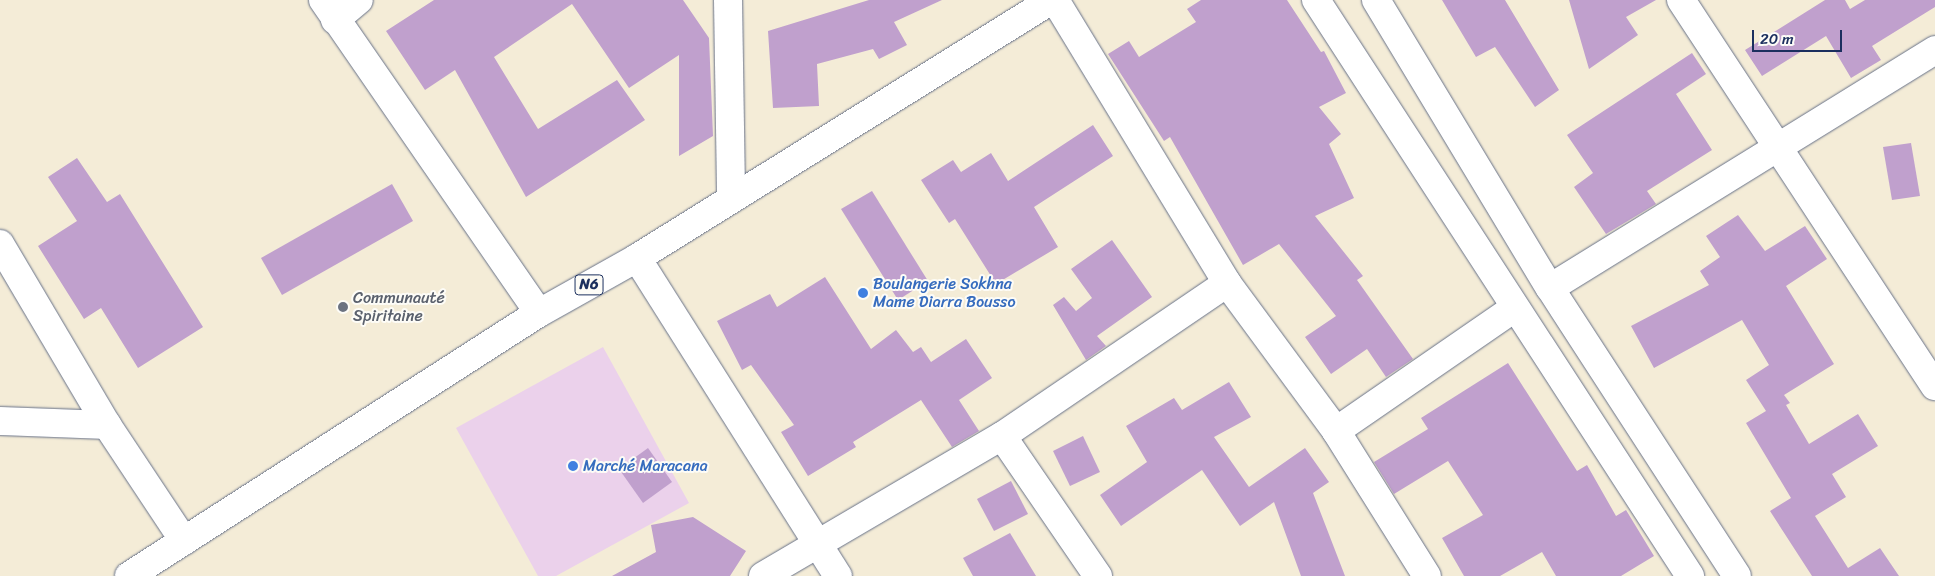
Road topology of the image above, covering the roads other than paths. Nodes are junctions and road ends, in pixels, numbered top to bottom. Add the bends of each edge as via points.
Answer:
1 (359, 0) edge
2 (728, 0) edge
3 (1053, 0) edge
4 (1316, 0) edge
5 (1376, 0) edge
6 (1681, 0) edge
7 (329, 10) edge
8 (1935, 50) edge
9 (1776, 146) junction
10 (731, 199) junction
11 (0, 244) edge
12 (637, 258) junction
13 (1227, 283) junction
14 (1550, 288) junction
15 (1513, 310) junction
16 (539, 313) junction
17 (1935, 386) edge
18 (0, 421) edge
19 (107, 425) junction
20 (1336, 431) junction
21 (1002, 436) junction
22 (184, 541) junction
23 (818, 544) junction
24 (129, 576) edge
25 (764, 576) edge
26 (838, 576) edge
27 (1098, 576) edge
28 (1428, 576) edge
29 (1690, 576) edge
30 (1737, 576) edge

1 - 7 street
2 - 10 street
3 - 10 street, N6
3 - 13 street
4 - 15 street
5 - 14 street
6 - 9 street
7 - 16 street
8 - 9 street
9 - 14 street
9 - 17 street
10 - 12 street, N6
11 - 19 street
12 - 16 street, N6
12 - 23 street
13 - 20 street
13 - 21 street
14 - 30 street
15 - 20 street
15 - 29 street
16 - 22 street, N6
18 - 19 street
19 - 22 street
20 - 28 street
21 - 23 street
21 - 27 street
22 - 24 street, N6
23 - 25 street
23 - 26 street

